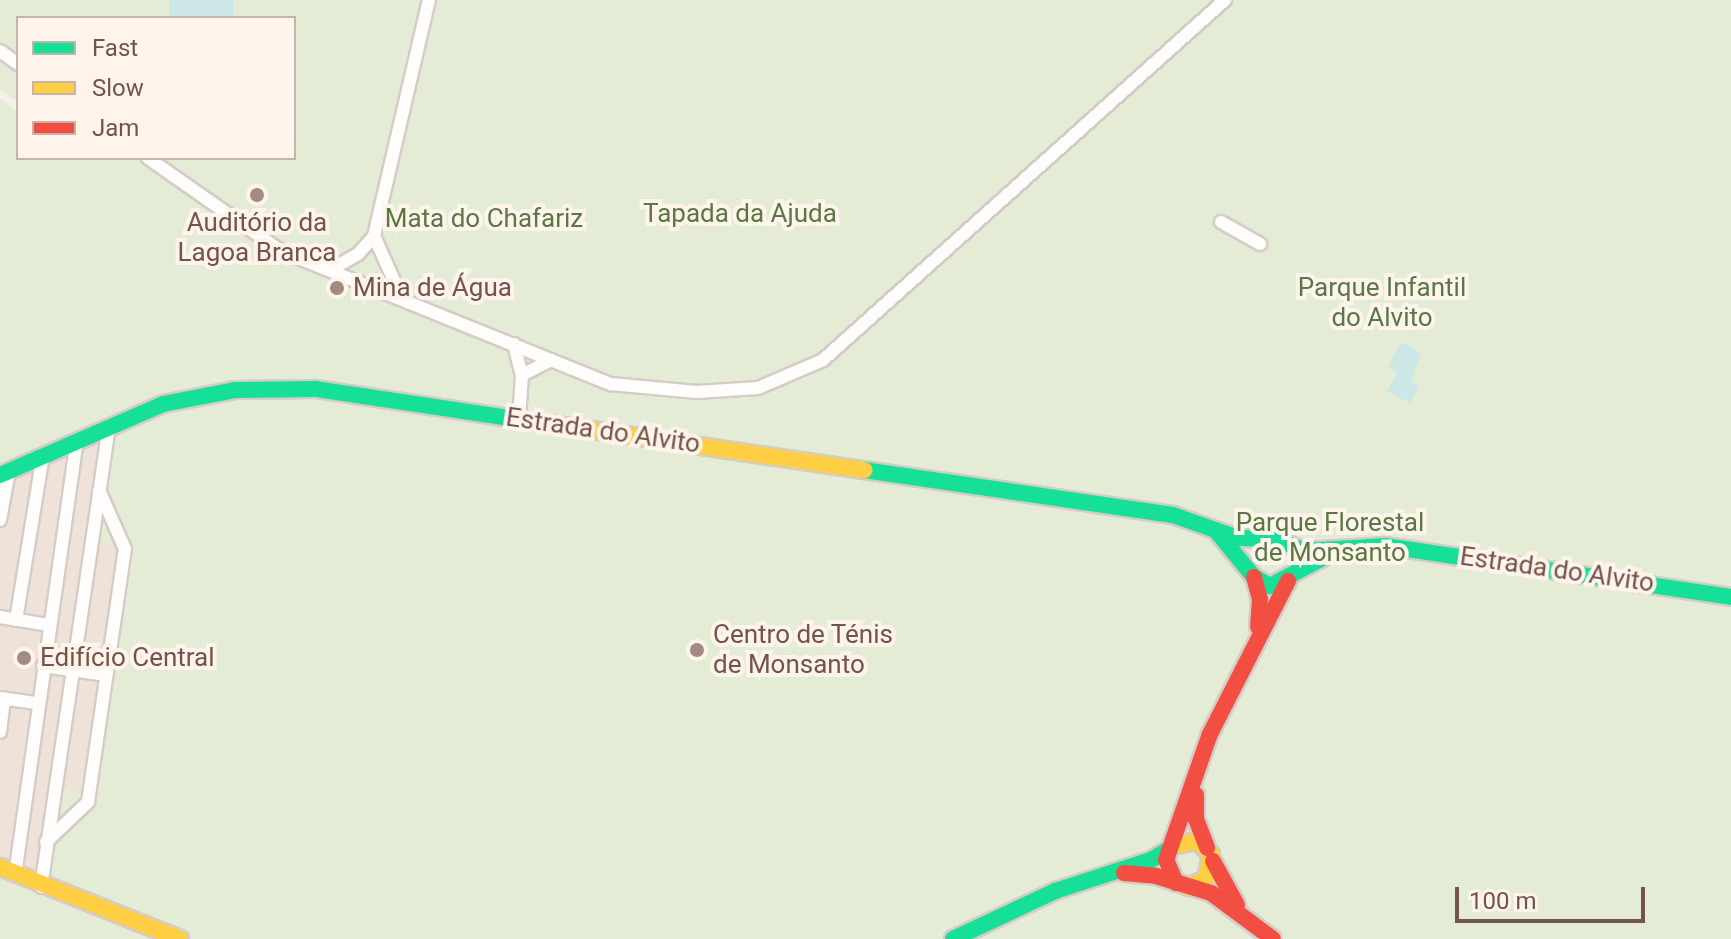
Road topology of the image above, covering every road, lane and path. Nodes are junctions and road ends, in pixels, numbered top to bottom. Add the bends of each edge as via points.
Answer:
1 (429, 0) edge
2 (1225, 0) edge
3 (151, 160) edge
4 (1221, 222) dead end
5 (374, 236) junction
6 (1260, 244) dead end
7 (332, 269) junction
8 (401, 296) junction
9 (514, 344) junction
10 (551, 360) junction
11 (522, 375) junction
12 (519, 419) junction
13 (109, 427) junction
14 (77, 440) junction
15 (43, 456) junction
16 (4, 473) edge
17 (99, 490) junction
18 (0, 520) edge
19 (1216, 531) junction
20 (1263, 541) junction
21 (1289, 545) junction
22 (1335, 551) junction
23 (1252, 574) junction
24 (1290, 579) junction
25 (1731, 597) edge
26 (0, 617) edge
27 (16, 620) junction
28 (49, 625) junction
29 (1256, 638) junction
30 (43, 666) junction
31 (72, 670) junction
32 (106, 675) junction
33 (2, 698) edge
34 (37, 703) junction
35 (0, 732) edge
36 (1196, 781) junction
37 (46, 842) junction
38 (1172, 847) junction
39 (1210, 854) junction
40 (8, 871) edge
41 (1114, 872) junction
42 (1182, 885) junction
43 (41, 887) junction
44 (1246, 915) junction
45 (180, 939) edge
46 (953, 939) edge
47 (1273, 939) edge

1 - 5 street
2 - 10 street via 823,360 758,388 697,392 611,384
3 - 7 street via 258,238
4 - 6 street
5 - 7 street via 358,254
5 - 8 street
7 - 8 street
8 - 9 street
9 - 10 street
9 - 11 street
10 - 11 street
11 - 12 street
12 - 13 street, Estrada do Alvito via 268,387 199,395
12 - 19 street, Estrada do Alvito via 1160,513
13 - 14 street, Estrada do Alvito
13 - 17 street
14 - 15 street, Estrada do Alvito
14 - 28 street
15 - 16 street, Estrada do Alvito
15 - 27 street
16 - 18 street
17 - 31 street
17 - 32 street via 125,549
19 - 20 street, Estrada do Alvito
19 - 23 street
20 - 21 street, Estrada do Alvito via 1277,539
20 - 23 street via 1253,550
21 - 22 street, Estrada do Alvito
21 - 24 street via 1296,557
22 - 24 street, Estrada do Alvito
22 - 25 street, Estrada do Alvito via 1386,546
23 - 24 street via 1270,586
23 - 29 street via 1260,599
24 - 29 street
26 - 27 street
27 - 28 street
28 - 30 street
29 - 36 street via 1213,726
30 - 31 street
30 - 34 street
31 - 32 street
31 - 37 street
32 - 37 street via 88,802
33 - 34 street
33 - 35 street
34 - 40 street
36 - 38 street
36 - 39 street via 1196,819
37 - 43 street
38 - 39 street via 1191,839
38 - 41 street
38 - 42 street via 1166,867
39 - 42 street via 1206,879
39 - 44 street via 1219,880
40 - 43 street
41 - 42 street
41 - 46 street via 1055,891
42 - 44 street via 1211,893
43 - 45 street
44 - 47 street

